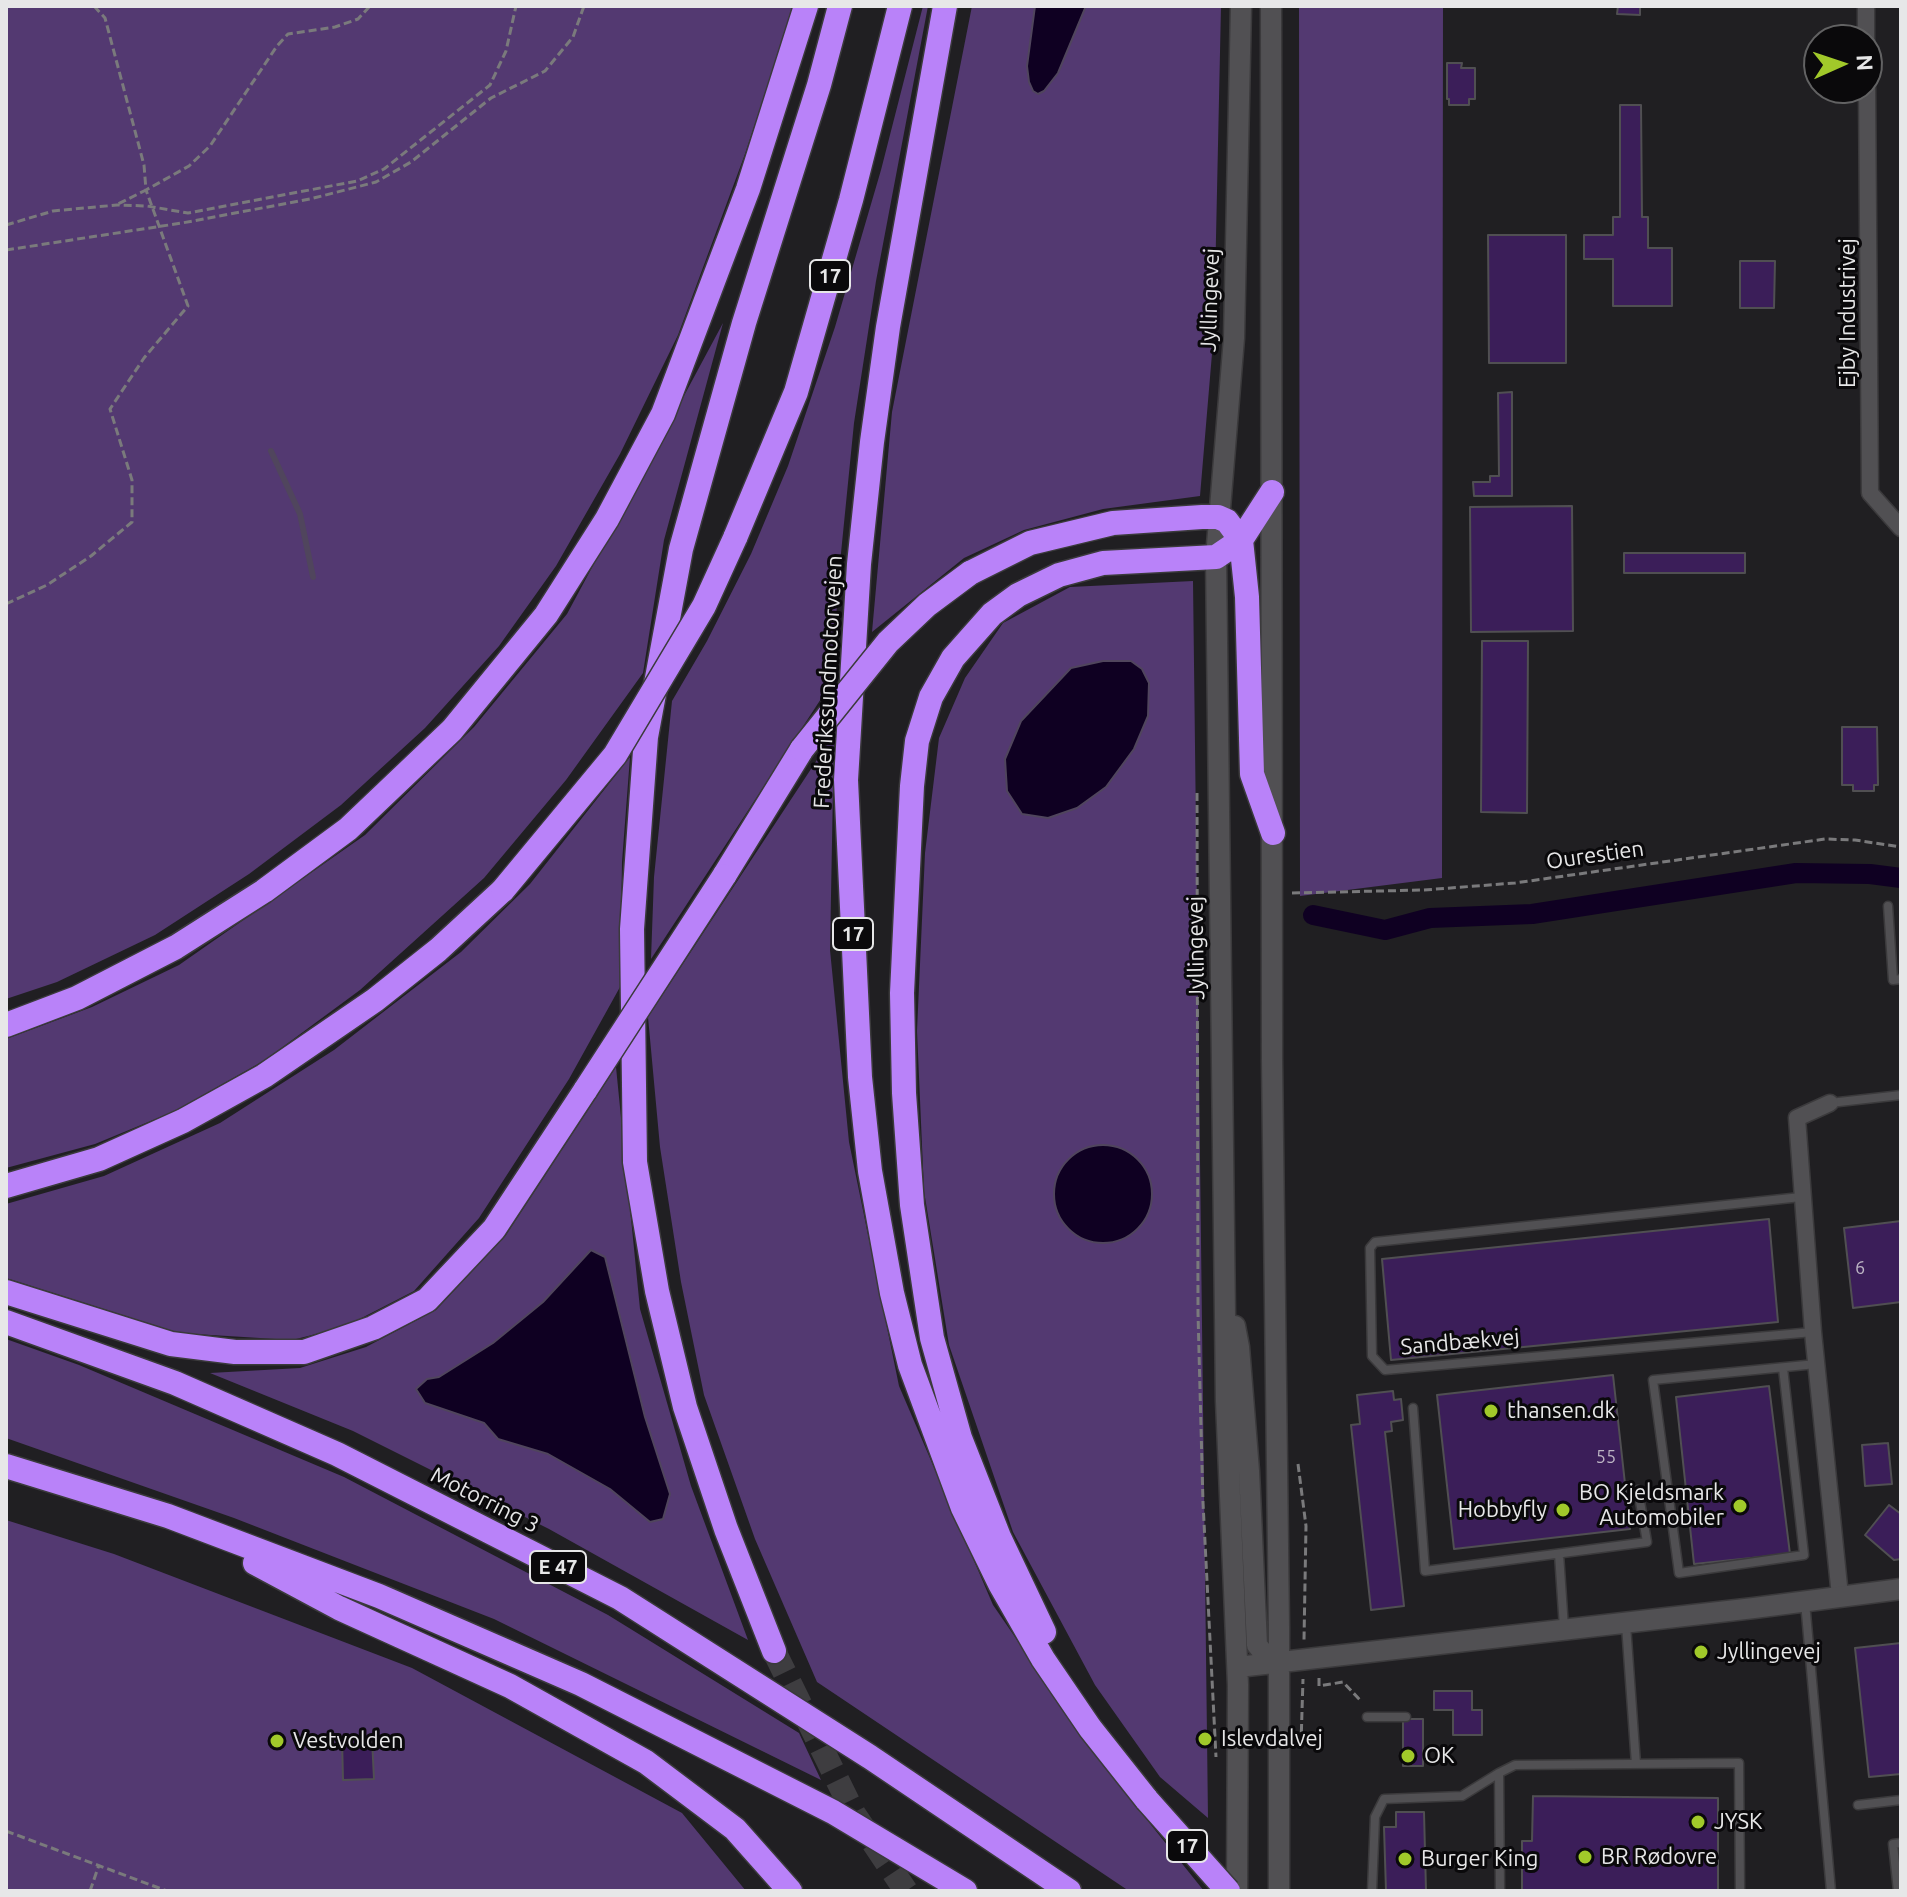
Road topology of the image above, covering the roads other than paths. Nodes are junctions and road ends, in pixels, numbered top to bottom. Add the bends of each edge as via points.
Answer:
1 (806, 6) edge
2 (840, 6) edge
3 (900, 6) edge
4 (945, 6) edge
5 (1241, 6) edge
6 (1271, 6) edge
7 (1867, 104) edge
8 (1272, 492) junction
9 (1218, 517) junction
10 (1901, 528) edge
11 (1241, 540) junction
12 (1216, 557) junction
13 (1273, 833) junction
14 (1888, 906) dead end
15 (1901, 979) edge
16 (6, 1025) edge
17 (1901, 1095) edge
18 (1830, 1103) joint
19 (6, 1186) edge
20 (1801, 1197) junction
21 (1225, 1279) junction
22 (6, 1292) edge
23 (6, 1322) edge
24 (1813, 1332) junction
25 (1816, 1364) junction
26 (1783, 1368) junction
27 (1413, 1408) dead end
28 (6, 1466) edge
29 (1638, 1490) dead end
30 (168, 1516) junction
31 (1559, 1554) junction
32 (1901, 1589) edge
33 (1840, 1596) junction
34 (1805, 1601) junction
35 (1626, 1622) junction
36 (1564, 1628) junction
37 (774, 1651) tunnel mouth
38 (1279, 1661) junction
39 (1238, 1667) junction
40 (1367, 1717) road end
41 (1406, 1717) dead end
42 (1090, 1728) junction
43 (1636, 1764) junction
44 (1499, 1773) junction
45 (1901, 1800) edge
46 (1858, 1805) dead end
47 (1901, 1843) edge
48 (790, 1891) edge
49 (965, 1891) edge
50 (1069, 1891) edge
51 (1228, 1891) edge
52 (1237, 1891) edge
53 (1279, 1891) edge
54 (1372, 1891) edge
55 (1500, 1891) edge
56 (1740, 1891) edge
57 (1831, 1891) edge
58 (1898, 1891) edge

1 - 16 highway via 748,189 663,414 607,519 546,615 452,730 348,829 176,947 77,998
2 - 37 highway via 681,549 646,737 632,929 635,1162 657,1291 685,1407
3 - 19 highway, 17, bridge via 796,392 704,606 615,755 503,890 375,1000 264,1076 183,1121 99,1159
4 - 42 highway, Frederikssundmotorvejen / 17 via 888,327 859,564 846,780 860,1077 892,1293 930,1426 1000,1584
5 - 9 street, Jyllingevej via 1234,338
6 - 8 street
7 - 10 street, Ejby Industrivej via 1870,493
8 - 11 highway
8 - 13 street
9 - 11 highway
9 - 12 street, Jyllingevej
9 - 22 highway, bridge via 1113,523 1030,543 970,573 888,642 802,749 494,1229 427,1300 373,1328 304,1352 235,1352 171,1344
11 - 12 highway
11 - 13 highway via 1252,774
12 - 21 street, Jyllingevej
12 - 42 highway via 1103,563 1059,575 992,614 953,658 931,697 917,741 912,786 902,993 904,1093 912,1205 932,1338 960,1438 999,1537
13 - 38 street
14 - 15 lane via 1893,980
17 - 18 lane
18 - 20 street via 1797,1118
20 - 24 street
20 - 24 lane, Sandbækvej via 1375,1242 1370,1248 1372,1356 1385,1370
21 - 38 street via 1239,1347 1257,1645
21 - 39 street, Jyllingevej
23 - 50 highway, Motorring 3 / E 47 via 175,1383 337,1454 620,1598
24 - 25 street
25 - 26 lane
25 - 33 street
26 - 26 lane via 1653,1380 1679,1573 1804,1555
27 - 31 lane via 1425,1571
28 - 30 highway
29 - 31 lane via 1647,1542
30 - 48 highway via 339,1608 510,1686 646,1762 735,1829
30 - 49 highway via 379,1596 581,1684 833,1812
31 - 36 lane
32 - 33 street
33 - 34 street
34 - 35 street
34 - 57 lane
35 - 36 street
35 - 43 lane
36 - 38 street
38 - 39 street
38 - 53 street
39 - 52 street, Jyllingevej
40 - 41 lane
42 - 51 highway, Frederikssundmotorvejen / 17, bridge
43 - 44 lane via 1515,1765
43 - 56 lane via 1739,1763
44 - 54 lane via 1462,1796 1384,1799 1375,1817
44 - 55 lane
45 - 46 lane
47 - 58 lane via 1893,1844

